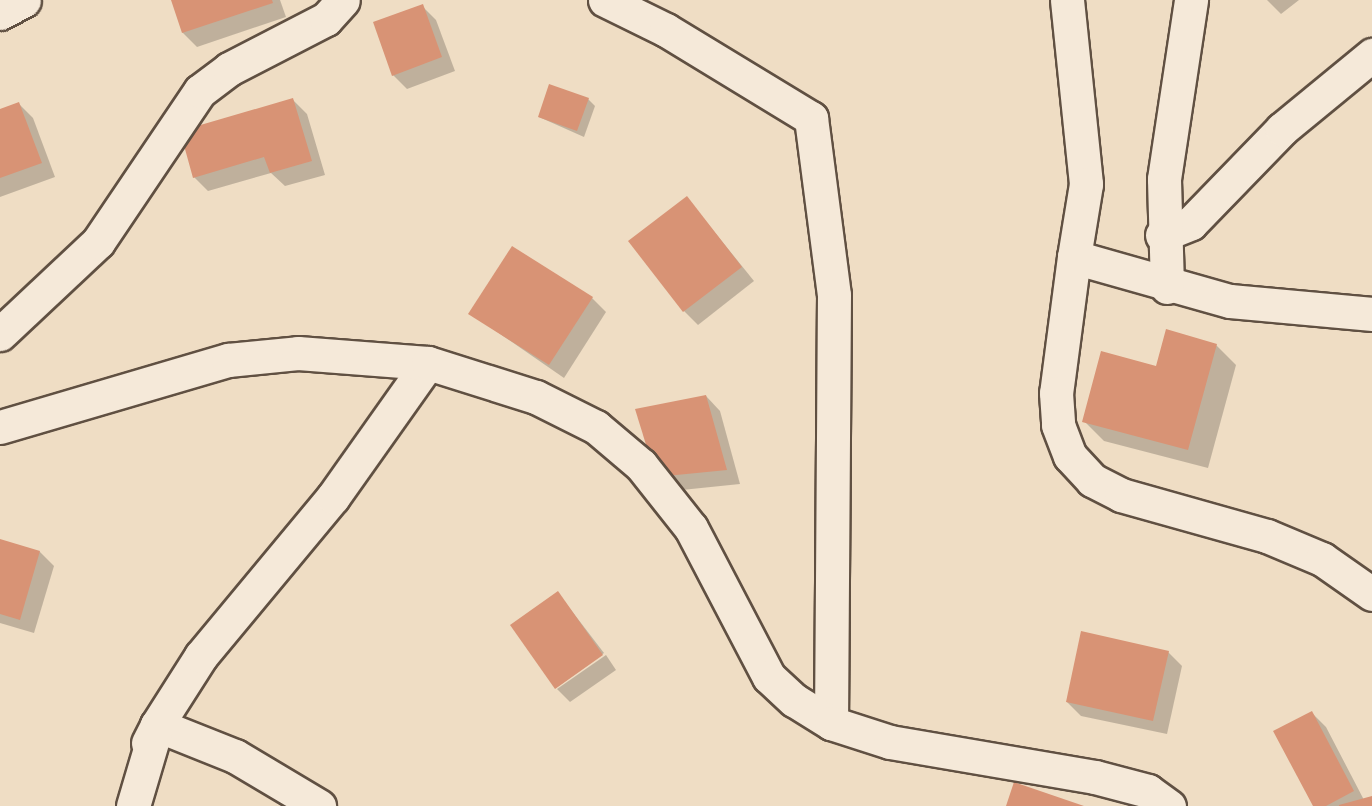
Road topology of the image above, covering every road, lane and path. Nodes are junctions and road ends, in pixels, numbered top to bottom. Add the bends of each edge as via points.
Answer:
1 (24, 0) edge
2 (343, 0) edge
3 (605, 0) edge
4 (1067, 0) edge
5 (1191, 0) edge
6 (0, 13) edge
7 (1372, 55) edge
8 (1162, 235) junction
9 (1074, 257) junction
10 (1167, 287) junction
11 (1372, 314) edge
12 (0, 334) edge
13 (428, 363) junction
14 (0, 427) edge
15 (1372, 594) edge
16 (831, 723) junction
17 (157, 725) junction
18 (115, 806) edge
19 (133, 806) edge
20 (319, 806) edge
21 (1169, 806) edge

1 - 6 street
2 - 12 street via 326,19 229,69 200,91 98,242
3 - 16 street via 666,30 811,118 834,295
4 - 9 street via 1086,184
5 - 8 street via 1164,179
7 - 8 street via 1282,129 1191,223
8 - 10 street
9 - 10 street
9 - 15 street via 1056,393 1058,425 1070,456 1092,480 1122,495 1267,536 1322,559
10 - 11 street via 1230,302
13 - 14 street via 308,353 228,360
13 - 16 street via 536,397 596,427 641,465 691,528 769,677
13 - 17 street via 333,497 201,656
16 - 21 street via 890,742 1095,777 1148,791
17 - 18 street
17 - 19 street
17 - 20 street via 235,756

